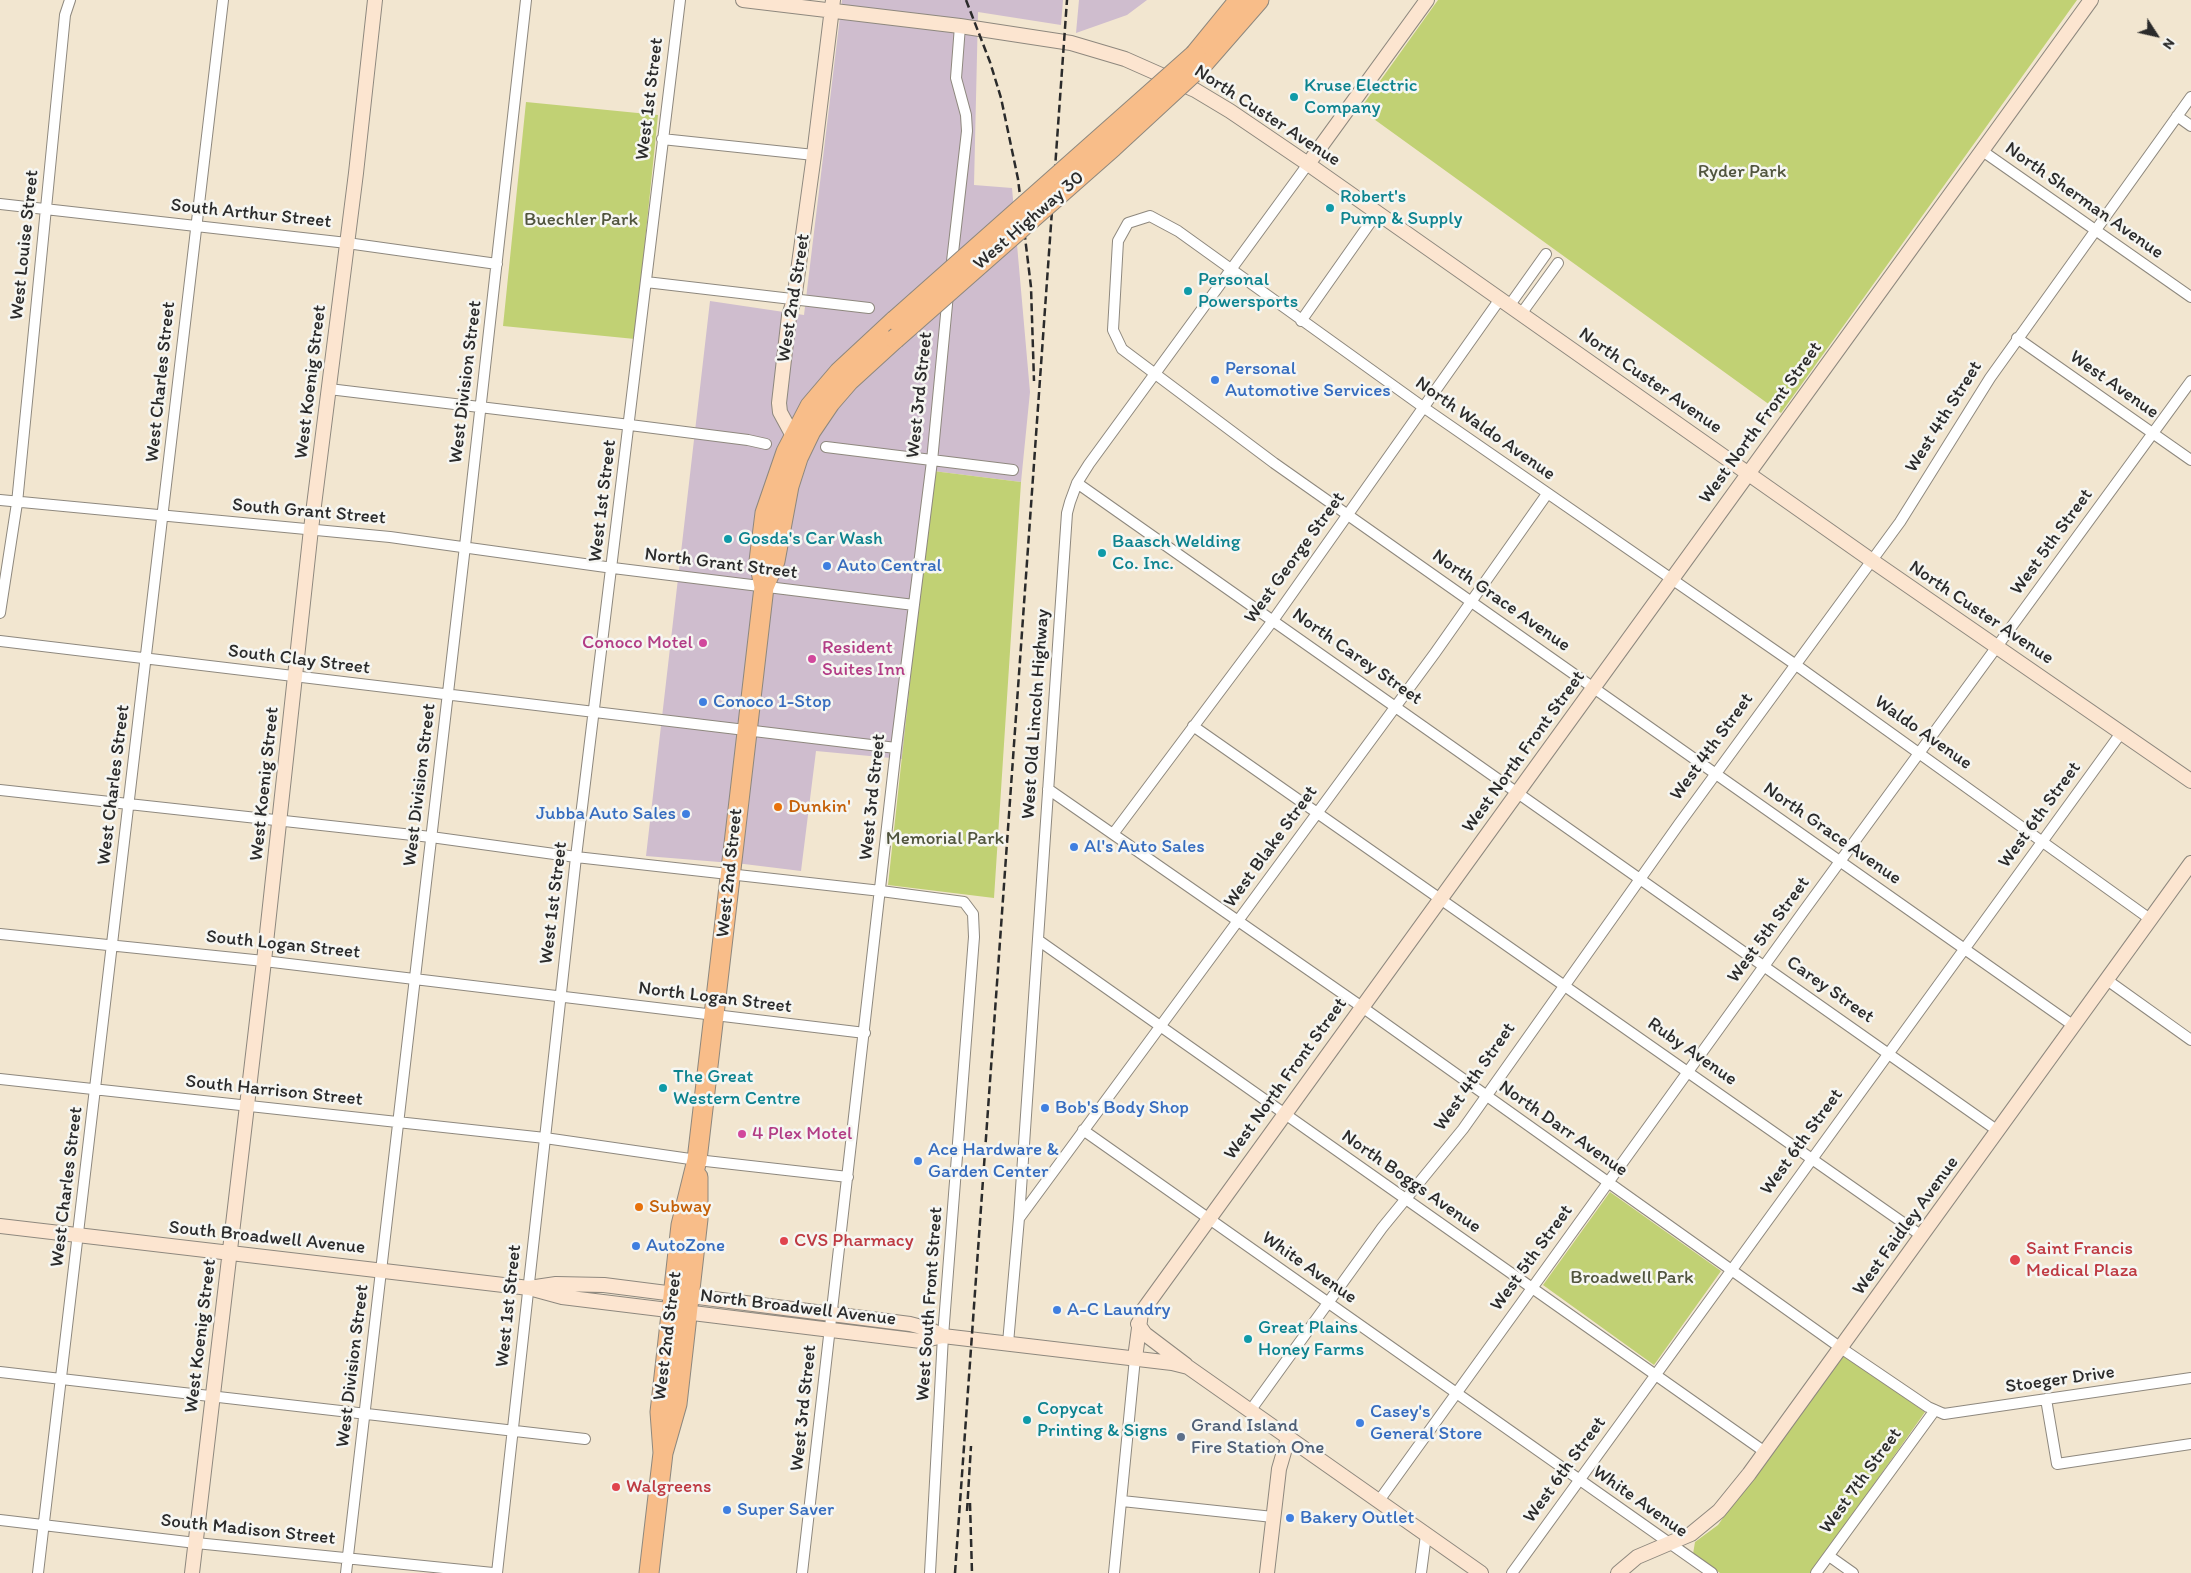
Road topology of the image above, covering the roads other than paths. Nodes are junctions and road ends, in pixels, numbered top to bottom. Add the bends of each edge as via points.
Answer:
1 (70, 0) edge
2 (223, 0) edge
3 (375, 0) edge
4 (526, 0) edge
5 (680, 0) edge
6 (743, 0) edge
7 (1239, 0) edge
8 (1259, 0) edge
9 (1427, 0) edge
10 (2091, 0) edge
11 (833, 5) edge
12 (960, 26) junction
13 (1199, 59) junction
14 (2191, 97) edge
15 (2177, 116) junction
16 (2191, 126) edge
17 (662, 139) junction
18 (1981, 150) junction
19 (814, 155) junction
20 (1308, 164) junction
21 (0, 204) edge
22 (46, 209) junction
23 (1377, 213) junction
24 (197, 226) junction
25 (2096, 230) junction
26 (347, 243) junction
27 (1546, 254) dead end
28 (1558, 263) dead end
29 (497, 264) junction
30 (1231, 271) junction
31 (646, 282) junction
32 (2191, 297) edge
33 (794, 300) junction
34 (1504, 303) junction
35 (869, 308) dead end
36 (1521, 314) junction
37 (1301, 321) junction
38 (2017, 338) junction
39 (1154, 375) junction
40 (2191, 381) edge
41 (329, 389) junction
42 (1423, 407) junction
43 (480, 408) junction
44 (630, 425) junction
45 (2153, 434) junction
46 (799, 441) junction
47 (766, 444) dead end
48 (826, 447) dead end
49 (2191, 460) edge
50 (932, 461) junction
51 (1013, 470) dead end
52 (1749, 473) junction
53 (1077, 483) junction
54 (1547, 494) junction
55 (0, 500) edge
56 (18, 503) junction
57 (1347, 515) junction
58 (164, 517) junction
59 (311, 529) junction
60 (465, 546) junction
61 (1872, 560) junction
62 (613, 568) junction
63 (1672, 579) junction
64 (764, 587) junction
65 (1471, 601) junction
66 (914, 605) junction
67 (0, 613) edge
68 (1274, 619) junction
69 (0, 641) edge
70 (1998, 646) junction
71 (147, 659) junction
72 (1796, 665) junction
73 (295, 678) junction
74 (1593, 688) junction
75 (448, 695) junction
76 (1396, 706) junction
77 (595, 710) junction
78 (1193, 726) junction
79 (746, 729) junction
80 (2121, 733) junction
81 (896, 748) junction
82 (1920, 753) junction
83 (1715, 774) junction
84 (2191, 781) edge
85 (1048, 789) junction
86 (0, 790) edge
87 (1518, 792) junction
88 (129, 804) junction
89 (1318, 812) junction
90 (280, 822) junction
91 (1113, 834) junction
92 (432, 837) junction
93 (2043, 840) junction
94 (576, 857) junction
95 (1840, 861) junction
96 (2191, 863) edge
97 (730, 875) junction
98 (1640, 878) junction
99 (881, 891) junction
100 (1441, 898) junction
101 (2150, 919) junction
102 (1238, 921) junction
103 (0, 934) edge
104 (1038, 940) junction
105 (113, 944) junction
106 (1965, 948) junction
107 (264, 961) junction
108 (1764, 966) junction
109 (415, 978) junction
110 (2106, 980) junction
111 (1564, 984) junction
112 (561, 996) junction
113 (1362, 1007) junction
114 (713, 1016) junction
115 (1160, 1026) junction
116 (2074, 1026) junction
117 (864, 1033) junction
118 (2191, 1040) edge
119 (1889, 1053) junction
120 (1688, 1071) junction
121 (0, 1079) edge
122 (96, 1091) junction
123 (1486, 1096) junction
124 (247, 1106) junction
125 (1284, 1113) junction
126 (399, 1121) junction
127 (1083, 1130) junction
128 (1998, 1131) junction
129 (545, 1138) junction
130 (1812, 1158) junction
131 (697, 1160) junction
132 (848, 1177) junction
133 (1608, 1182) junction
134 (1405, 1200) junction
135 (1019, 1218) junction
136 (1208, 1218) junction
137 (0, 1226) edge
138 (79, 1235) junction
139 (1922, 1236) junction
140 (230, 1253) junction
141 (382, 1269) junction
142 (1731, 1270) junction
143 (530, 1288) junction
144 (1532, 1288) junction
145 (1328, 1302) junction
146 (680, 1304) junction
147 (832, 1314) junction
148 (1138, 1324) junction
149 (830, 1330) junction
150 (943, 1336) junction
151 (1008, 1343) junction
152 (1841, 1348) junction
153 (1135, 1358) junction
154 (1188, 1367) junction
155 (0, 1372) edge
156 (1656, 1375) junction
157 (2191, 1378) edge
158 (62, 1379) junction
159 (1455, 1394) junction
160 (213, 1395) junction
161 (2046, 1400) junction
162 (1935, 1410) junction
163 (1250, 1411) junction
164 (365, 1413) junction
165 (513, 1429) junction
166 (1288, 1438) junction
167 (585, 1439) dead end
168 (2191, 1444) edge
169 (1765, 1452) junction
170 (1579, 1481) junction
171 (1122, 1501) junction
172 (1378, 1502) junction
173 (1273, 1517) junction
174 (0, 1520) edge
175 (44, 1526) junction
176 (1426, 1535) junction
177 (196, 1543) junction
178 (1669, 1544) junction
179 (1829, 1556) junction
180 (348, 1558) junction
181 (38, 1573) edge
182 (192, 1573) edge
183 (346, 1573) edge
184 (493, 1573) edge
185 (497, 1573) edge
186 (649, 1573) edge
187 (802, 1573) edge
188 (930, 1573) edge
189 (1114, 1573) edge
190 (1267, 1573) edge
191 (1421, 1573) edge
192 (1480, 1573) edge
193 (1512, 1573) edge
194 (1618, 1573) edge
195 (1712, 1573) edge
196 (1816, 1573) edge
197 (1853, 1573) edge

1 - 22 street, West Louise Street
2 - 24 street, West Charles Street
3 - 26 street, West Koenig Street
4 - 29 street, West Division Street
5 - 17 street, West 1st Street
6 - 11 street, North Custer Avenue
7 - 13 highway, West Highway 30
8 - 13 highway, West Highway 30
9 - 20 street
10 - 18 street, West North Front Street
11 - 12 street, North Custer Avenue
11 - 19 street, West 2nd Street
12 - 20 street, North Custer Avenue via 1071,44 1125,59 1188,86 1230,110
12 - 50 street, West 3rd Street via 956,78 967,131
13 - 46 highway, West Highway 30, bridge via 1113,148 839,392
13 - 46 highway, West Highway 30, bridge via 1138,106 828,384 810,406
14 - 15 street, West 4th Street
15 - 16 street
15 - 25 street, West 4th Street
17 - 19 street
17 - 31 street, West 1st Street
18 - 25 street, North Sherman Avenue
18 - 52 street, West North Front Street
19 - 33 street, West 2nd Street
20 - 23 street, North Custer Avenue
20 - 30 street, West Old Lincoln Highway
21 - 22 street, South Arthur Street
22 - 24 street, South Arthur Street
22 - 56 street, West Louise Street
23 - 34 street, North Custer Avenue
23 - 37 street
24 - 26 street, South Arthur Street
24 - 58 street, West Charles Street
25 - 32 street, North Sherman Avenue
25 - 38 street, West 4th Street
26 - 29 street, South Arthur Street
26 - 41 street, West Koenig Street
27 - 34 street, West George Street
28 - 36 street
29 - 43 street, West Division Street
30 - 37 street, North Waldo Avenue
30 - 39 street, West Old Lincoln Highway
30 - 39 street, North Grace Avenue via 1178,231 1150,216 1128,223 1118,241 1112,330 1122,349
31 - 33 street
31 - 44 street, West 1st Street
33 - 35 street
33 - 46 street, West 2nd Street via 789,316 778,408
34 - 36 street, North Custer Avenue
34 - 42 street, West George Street
36 - 52 street, North Custer Avenue
37 - 42 street, North Waldo Avenue
38 - 45 street, West Avenue
38 - 61 street, West 4th Street
39 - 53 street, West Old Lincoln Highway
39 - 57 street, North Grace Avenue
40 - 45 street, West 5th Street
41 - 43 street
41 - 59 street, West Koenig Street
42 - 54 street, North Waldo Avenue
42 - 57 street, West George Street
43 - 44 street
43 - 60 street, West Division Street
44 - 47 street
44 - 62 street, West 1st Street
45 - 49 street, West Avenue
45 - 70 street, West 5th Street
46 - 64 highway, West 2nd Street via 774,561
48 - 50 street
50 - 51 street
50 - 66 street, West 3rd Street
52 - 61 street, North Custer Avenue
52 - 63 street, West North Front Street
53 - 68 street, North Carey Street
53 - 85 street, West Old Lincoln Highway via 1067,513
54 - 63 street, North Waldo Avenue
54 - 65 street, West Blake Street
55 - 56 street, South Grant Street
56 - 58 street, South Grant Street
56 - 67 street, West Louise Street
57 - 65 street, North Grace Avenue
57 - 68 street, West George Street
58 - 59 street, South Grant Street
58 - 71 street, West Charles Street
59 - 60 street, South Grant Street
59 - 73 street, West Koenig Street
60 - 62 street, South Grant Street
60 - 75 street, West Division Street
61 - 70 street, North Custer Avenue
61 - 72 street, West 4th Street
62 - 64 street, North Grant Street
62 - 77 street, West 1st Street
63 - 72 street, Waldo Avenue
63 - 74 street, West North Front Street
64 - 66 street, North Grant Street
64 - 79 highway, West 2nd Street
65 - 74 street, North Grace Avenue
65 - 76 street, West Blake Street
66 - 81 street, West 3rd Street
68 - 76 street, North Carey Street
68 - 78 street, West George Street
69 - 71 street, South Clay Street
70 - 80 street, North Custer Avenue
70 - 82 street, West 5th Street
71 - 73 street, South Clay Street
71 - 88 street, West Charles Street
72 - 82 street, Waldo Avenue
72 - 83 street, West 4th Street
73 - 75 street, South Clay Street
73 - 90 street, West Koenig Street
74 - 83 street, North Grace Avenue
74 - 87 street, West North Front Street
75 - 77 street, South Clay Street
75 - 92 street, West Division Street
76 - 87 street, North Carey Street
76 - 89 street, West Blake Street
77 - 79 street, South Clay Street
77 - 94 street, West 1st Street
78 - 89 street, Ruby Avenue
78 - 91 street, West George Street
79 - 81 street, South Clay Street
79 - 97 highway, West 2nd Street
80 - 84 street, North Custer Avenue
80 - 93 street, West 6th Street
81 - 99 street, West 3rd Street
82 - 93 street, Waldo Avenue
82 - 95 street, West 5th Street
83 - 95 street, North Grace Avenue
83 - 98 street, West 4th Street
85 - 91 street, North Darr Avenue
85 - 104 street, West Old Lincoln Highway
86 - 88 street
87 - 98 street, Carey Street
87 - 100 street, West North Front Street
88 - 90 street
88 - 105 street, West Charles Street
89 - 100 street, Ruby Avenue
89 - 102 street, West Blake Street
90 - 92 street
90 - 107 street, West Koenig Street
91 - 102 street, North Darr Avenue
92 - 94 street
92 - 109 street, West Division Street
93 - 101 street, Waldo Avenue
93 - 106 street, West 6th Street
94 - 97 street
94 - 112 street, West 1st Street
95 - 106 street, North Grace Avenue
95 - 108 street, West 5th Street
96 - 101 street, West Faidley Avenue
97 - 99 street
97 - 114 highway, West 2nd Street
98 - 108 street, Carey Street
98 - 111 street, West 4th Street
99 - 117 street, West 3rd Street
99 - 150 street, West South Front Street via 964,902 973,914 974,937
100 - 111 street, Ruby Avenue
100 - 113 street, West North Front Street
101 - 110 street, West Faidley Avenue
102 - 113 street, North Darr Avenue
102 - 115 street, West Blake Street
103 - 105 street, South Logan Street
104 - 115 street, North Boggs Avenue
104 - 135 street, West Old Lincoln Highway
105 - 107 street, South Logan Street
105 - 122 street, West Charles Street
106 - 116 street, North Grace Avenue
106 - 119 street, West 6th Street
107 - 109 street, South Logan Street
107 - 124 street, West Koenig Street
108 - 119 street, Carey Street
108 - 120 street, West 5th Street
109 - 112 street, South Logan Street
109 - 126 street, West Division Street
110 - 116 street, West Faidley Avenue
110 - 118 street
111 - 120 street, Ruby Avenue
111 - 123 street, West 4th Street
112 - 114 street, North Logan Street
112 - 129 street, West 1st Street
113 - 123 street, North Darr Avenue
113 - 125 street, West North Front Street
114 - 117 street, North Logan Street
114 - 131 highway, West 2nd Street
115 - 125 street, North Boggs Avenue
115 - 127 street, West Blake Street
116 - 128 street, West Faidley Avenue
117 - 132 street, West 3rd Street
119 - 128 street, Carey Street
119 - 130 street, West 6th Street
120 - 130 street, Ruby Avenue
120 - 133 street, West 5th Street
121 - 122 street, South Harrison Street
122 - 124 street, South Harrison Street
122 - 138 street, West Charles Street
123 - 133 street, North Darr Avenue
123 - 134 street, West 4th Street
124 - 126 street, South Harrison Street
124 - 140 street, West Koenig Street
125 - 134 street, North Boggs Avenue
125 - 136 street, West North Front Street
126 - 129 street, South Harrison Street
126 - 141 street, West Division Street
127 - 135 street, West Blake Street
127 - 136 street, White Avenue
128 - 139 street, West Faidley Avenue
129 - 131 street, South Harrison Street
129 - 143 street, West 1st Street
130 - 139 street, Ruby Avenue
130 - 142 street, West 6th Street
131 - 132 street, South Harrison Street
131 - 146 highway, West 2nd Street via 684,1211
132 - 147 street, West 3rd Street
133 - 142 street, North Darr Avenue
133 - 144 street, West 5th Street
134 - 144 street, North Boggs Avenue
134 - 145 street, West 4th Street
135 - 151 street, West Old Lincoln Highway
136 - 145 street, White Avenue
136 - 148 street, West North Front Street via 1141,1313
137 - 138 street, South Broadwell Avenue
138 - 140 street, South Broadwell Avenue
138 - 158 street, West Charles Street
139 - 152 street, West Faidley Avenue
140 - 141 street, South Broadwell Avenue
140 - 160 street, West Koenig Street
141 - 143 street, South Broadwell Avenue
141 - 164 street, West Division Street
142 - 152 street, North Darr Avenue
142 - 156 street, West 6th Street
143 - 146 street, North Broadwell Avenue via 566,1283 604,1285
143 - 165 street, West 1st Street
144 - 156 street, North Boggs Avenue
144 - 159 street, West 5th Street
145 - 159 street, White Avenue
145 - 163 street, West 4th Street
146 - 147 street, North Broadwell Avenue
146 - 149 street, North Broadwell Avenue
146 - 186 highway, West 2nd Street via 660,1412 663,1453
147 - 149 street, West 3rd Street
147 - 150 street, North Broadwell Avenue via 910,1324 929,1328
148 - 153 street, West North Front Street
148 - 154 street via 1145,1334
149 - 150 street, North Broadwell Avenue via 921,1341
149 - 187 street, West 3rd Street
150 - 151 street, North Broadwell Avenue
150 - 188 street, West South Front Street
151 - 153 street, North Broadwell Avenue
152 - 162 street, North Darr Avenue
152 - 169 street, West Faidley Avenue
153 - 154 street, North Broadwell Avenue
153 - 171 street, West North Front Street
154 - 163 street, North Broadwell Avenue
155 - 158 street
156 - 169 street, North Boggs Avenue
156 - 170 street, West 6th Street
157 - 161 street, Stoeger Drive
158 - 160 street
158 - 175 street, West Charles Street
159 - 170 street, White Avenue
159 - 172 street, West 5th Street
160 - 164 street
160 - 177 street, West Koenig Street
161 - 162 street, Stoeger Drive via 1944,1414
161 - 168 street via 2057,1464
162 - 179 street, West 7th Street
163 - 166 street, North Broadwell Avenue
164 - 165 street
164 - 180 street, West Division Street
165 - 167 street
165 - 185 street, West 1st Street
166 - 172 street, North Broadwell Avenue
166 - 173 street via 1279,1469
169 - 178 street, West Faidley Avenue via 1719,1511 1691,1534
170 - 178 street, White Avenue
170 - 193 street, West 6th Street
171 - 173 street
171 - 189 street, West North Front Street
172 - 176 street, North Broadwell Avenue
173 - 190 street
174 - 175 street, South Madison Street
175 - 177 street, South Madison Street
175 - 181 street, West Charles Street
176 - 191 street
176 - 192 street, North Broadwell Avenue
177 - 180 street, South Madison Street
177 - 182 street, West Koenig Street
178 - 194 street, West Faidley Avenue via 1637,1557
178 - 195 street, White Avenue
179 - 196 street, West 7th Street
179 - 197 street
180 - 183 street, West Division Street
180 - 184 street, South Madison Street

